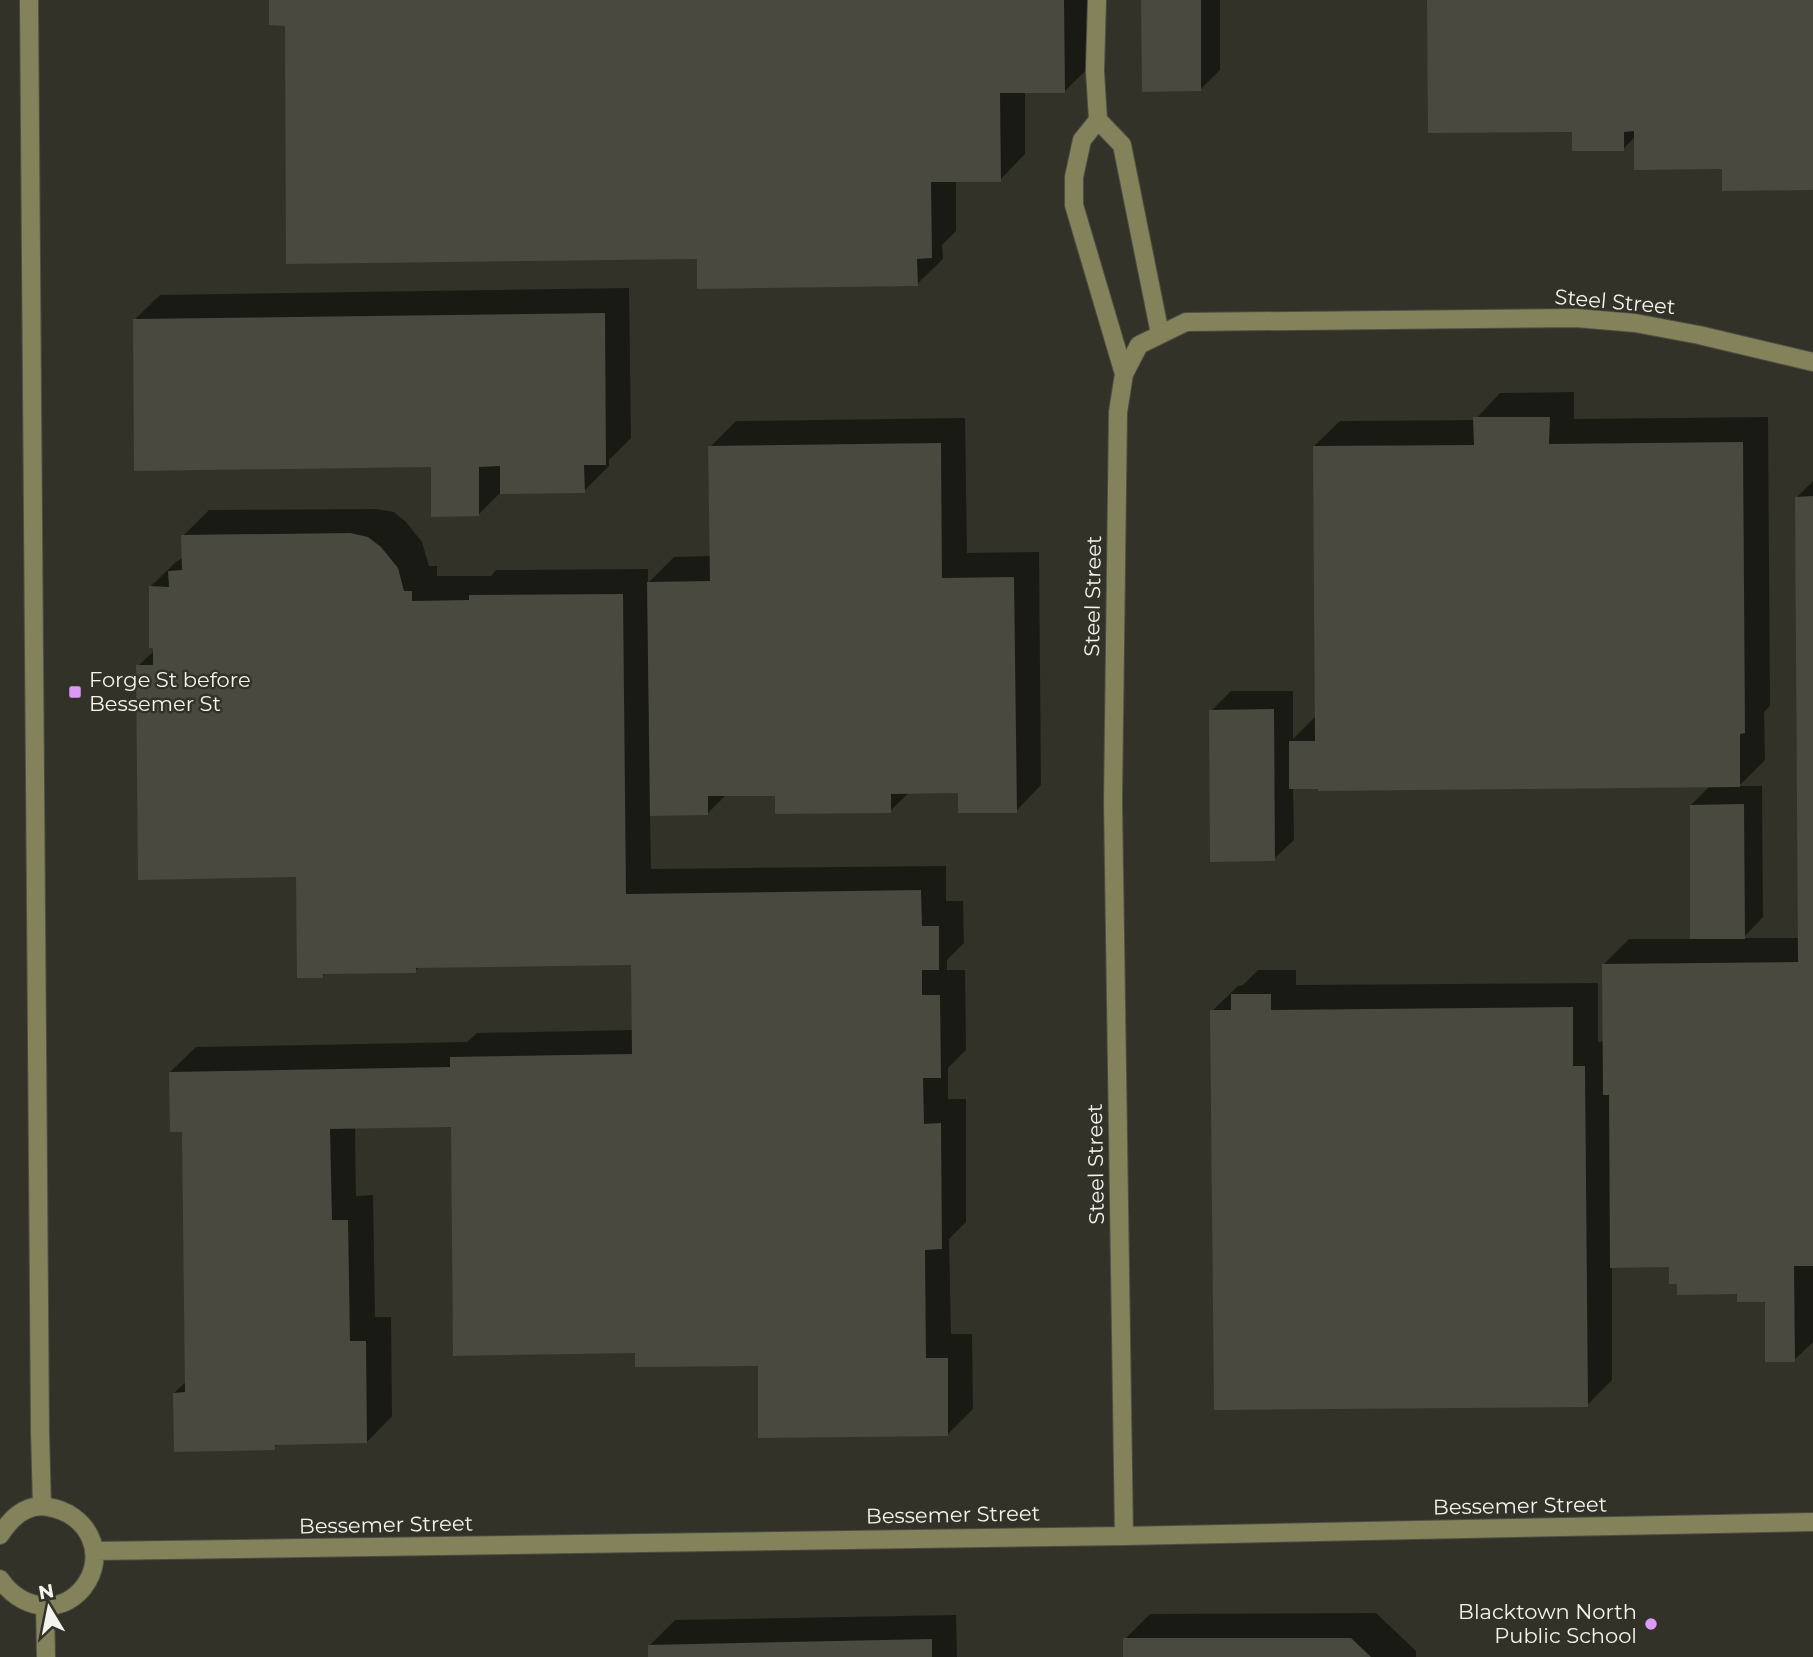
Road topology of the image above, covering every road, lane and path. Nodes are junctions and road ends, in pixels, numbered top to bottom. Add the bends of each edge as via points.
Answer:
1 (29, 0) edge
2 (1097, 0) edge
3 (1098, 120) junction
4 (1160, 334) junction
5 (1813, 362) edge
6 (1124, 374) junction
7 (42, 1506) junction
8 (1813, 1522) edge
9 (0, 1535) edge
10 (1124, 1536) junction
11 (94, 1551) junction
12 (0, 1579) edge
13 (45, 1606) junction
14 (46, 1657) edge

1 - 7 street
2 - 3 street
3 - 4 street via 1122,145
3 - 6 street via 1082,140 1074,205
4 - 5 street, Steel Street via 1186,322 1576,318 1635,323
4 - 6 street, Steel Street via 1139,345
6 - 10 street, Steel Street via 1118,412 1113,801
7 - 9 street via 10,1520
7 - 11 street via 78,1518 89,1532
8 - 10 street, Bessemer Street
10 - 11 street, Bessemer Street
11 - 13 street via 93,1567 83,1588 70,1599
12 - 13 street via 28,1603
13 - 14 street

